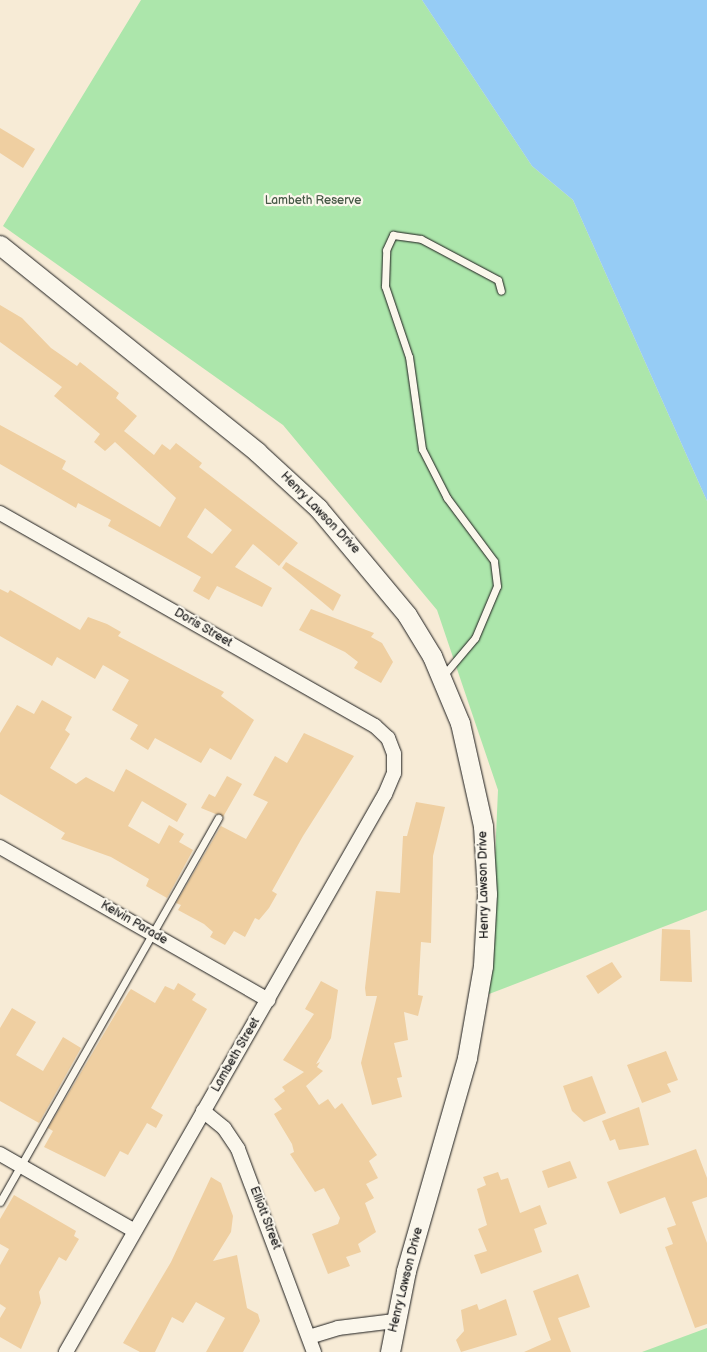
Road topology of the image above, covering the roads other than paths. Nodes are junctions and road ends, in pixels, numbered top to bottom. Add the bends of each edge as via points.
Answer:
1 (0, 245) edge
2 (501, 291) dead end
3 (0, 513) edge
4 (442, 678) junction
5 (394, 754) joint
6 (218, 818) dead end
7 (0, 847) edge
8 (153, 934) junction
9 (268, 1000) junction
10 (203, 1111) junction
11 (0, 1154) edge
12 (20, 1166) junction
13 (0, 1202) edge
14 (135, 1231) junction
15 (395, 1321) junction
16 (309, 1337) junction
17 (66, 1352) edge
18 (314, 1352) edge
19 (390, 1352) edge

1 - 4 main road, Henry Lawson Drive via 257,452 318,508 391,592
2 - 4 lane via 498,280 421,239 393,235 386,250 385,286 409,357 422,449 447,498 494,561 497,586 474,638
3 - 5 street, Doris Street via 375,726 388,738
4 - 15 main road, Henry Lawson Drive via 468,746 478,792 485,848 485,944 467,1058
5 - 9 street, Lambeth Street via 394,773 385,794
6 - 8 lane
7 - 8 street, Kelvin Parade
8 - 9 street, Kelvin Parade
8 - 12 lane
9 - 10 street, Lambeth Street
10 - 14 street, Lambeth Street
10 - 16 street, Elliott Street via 224,1128 238,1149
11 - 12 street
12 - 13 lane
12 - 14 street
14 - 17 street, Lambeth Street
15 - 16 street via 338,1328
15 - 19 main road, Henry Lawson Drive
16 - 18 street, Elliott Street

